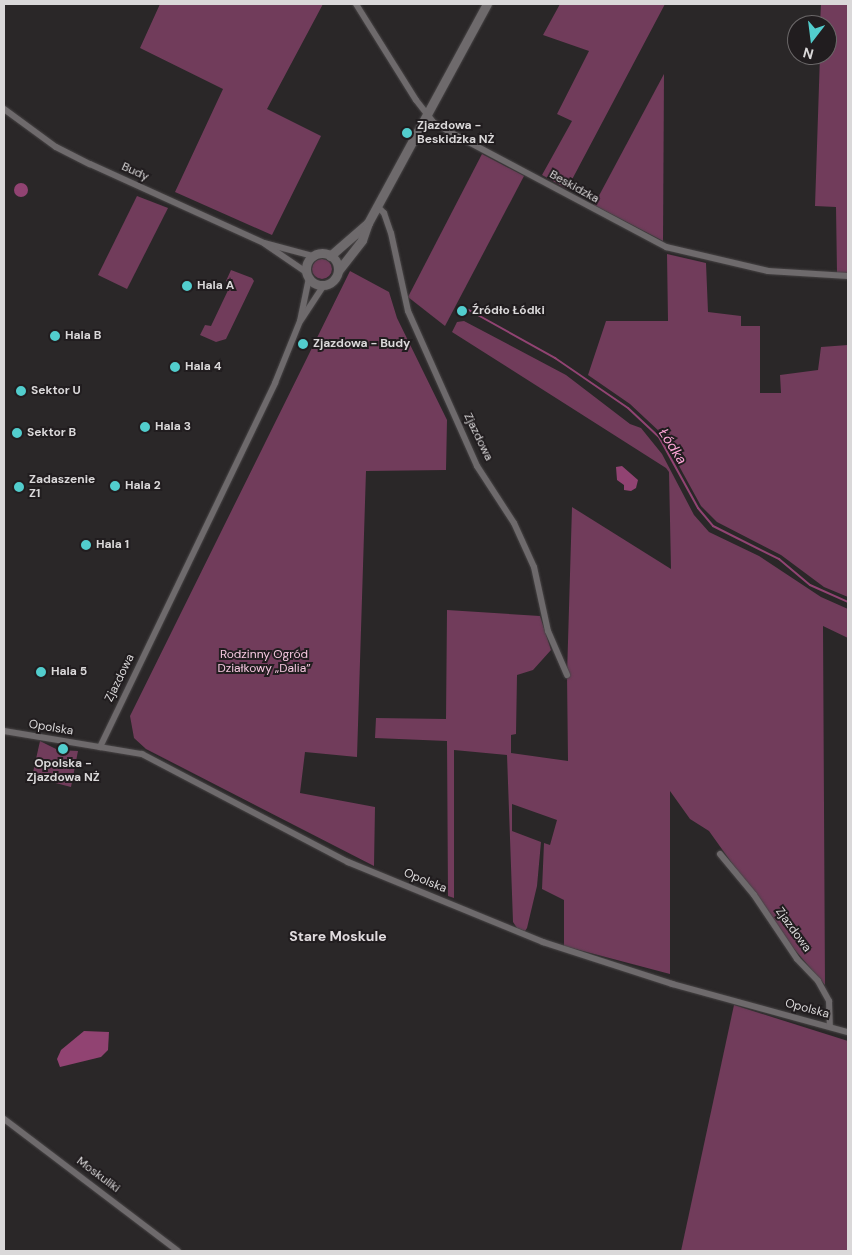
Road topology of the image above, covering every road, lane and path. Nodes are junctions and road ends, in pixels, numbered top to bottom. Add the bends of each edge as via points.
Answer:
1 (356, 4) edge
2 (487, 4) edge
3 (6, 110) edge
4 (427, 114) junction
5 (4, 118) edge
6 (377, 206) junction
7 (368, 223) junction
8 (264, 243) junction
9 (313, 256) junction
10 (330, 256) junction
11 (338, 271) junction
12 (308, 275) junction
13 (848, 276) edge
14 (324, 285) junction
15 (300, 320) junction
16 (567, 675) dead end
17 (4, 732) edge
18 (100, 747) junction
19 (720, 854) dead end
20 (830, 1026) junction
21 (848, 1032) edge
22 (4, 1118) edge
23 (178, 1251) edge

1 - 4 street, Beskidzka
2 - 4 street
3 - 5 street
3 - 8 street, Budy via 64,152
4 - 6 street
4 - 13 street, Beskidzka via 448,131 666,247 768,271
6 - 7 street
6 - 16 street, Zjazdowa via 389,226 408,311 478,466 514,523 534,567 548,630
7 - 10 street
7 - 11 street via 362,240
8 - 9 street, Budy
8 - 12 street, Budy
9 - 10 street
9 - 12 street
10 - 11 street
11 - 14 street via 333,280
12 - 14 street
12 - 15 street, Zjazdowa
14 - 15 street, Zjazdowa
15 - 18 street, Zjazdowa via 270,394
17 - 18 street, Opolska
18 - 20 street, Opolska via 142,754 325,851 543,942 672,984
19 - 20 street, Zjazdowa via 754,895 797,959 818,981 829,1001
20 - 21 street, Opolska
22 - 23 street, Moskuliki

